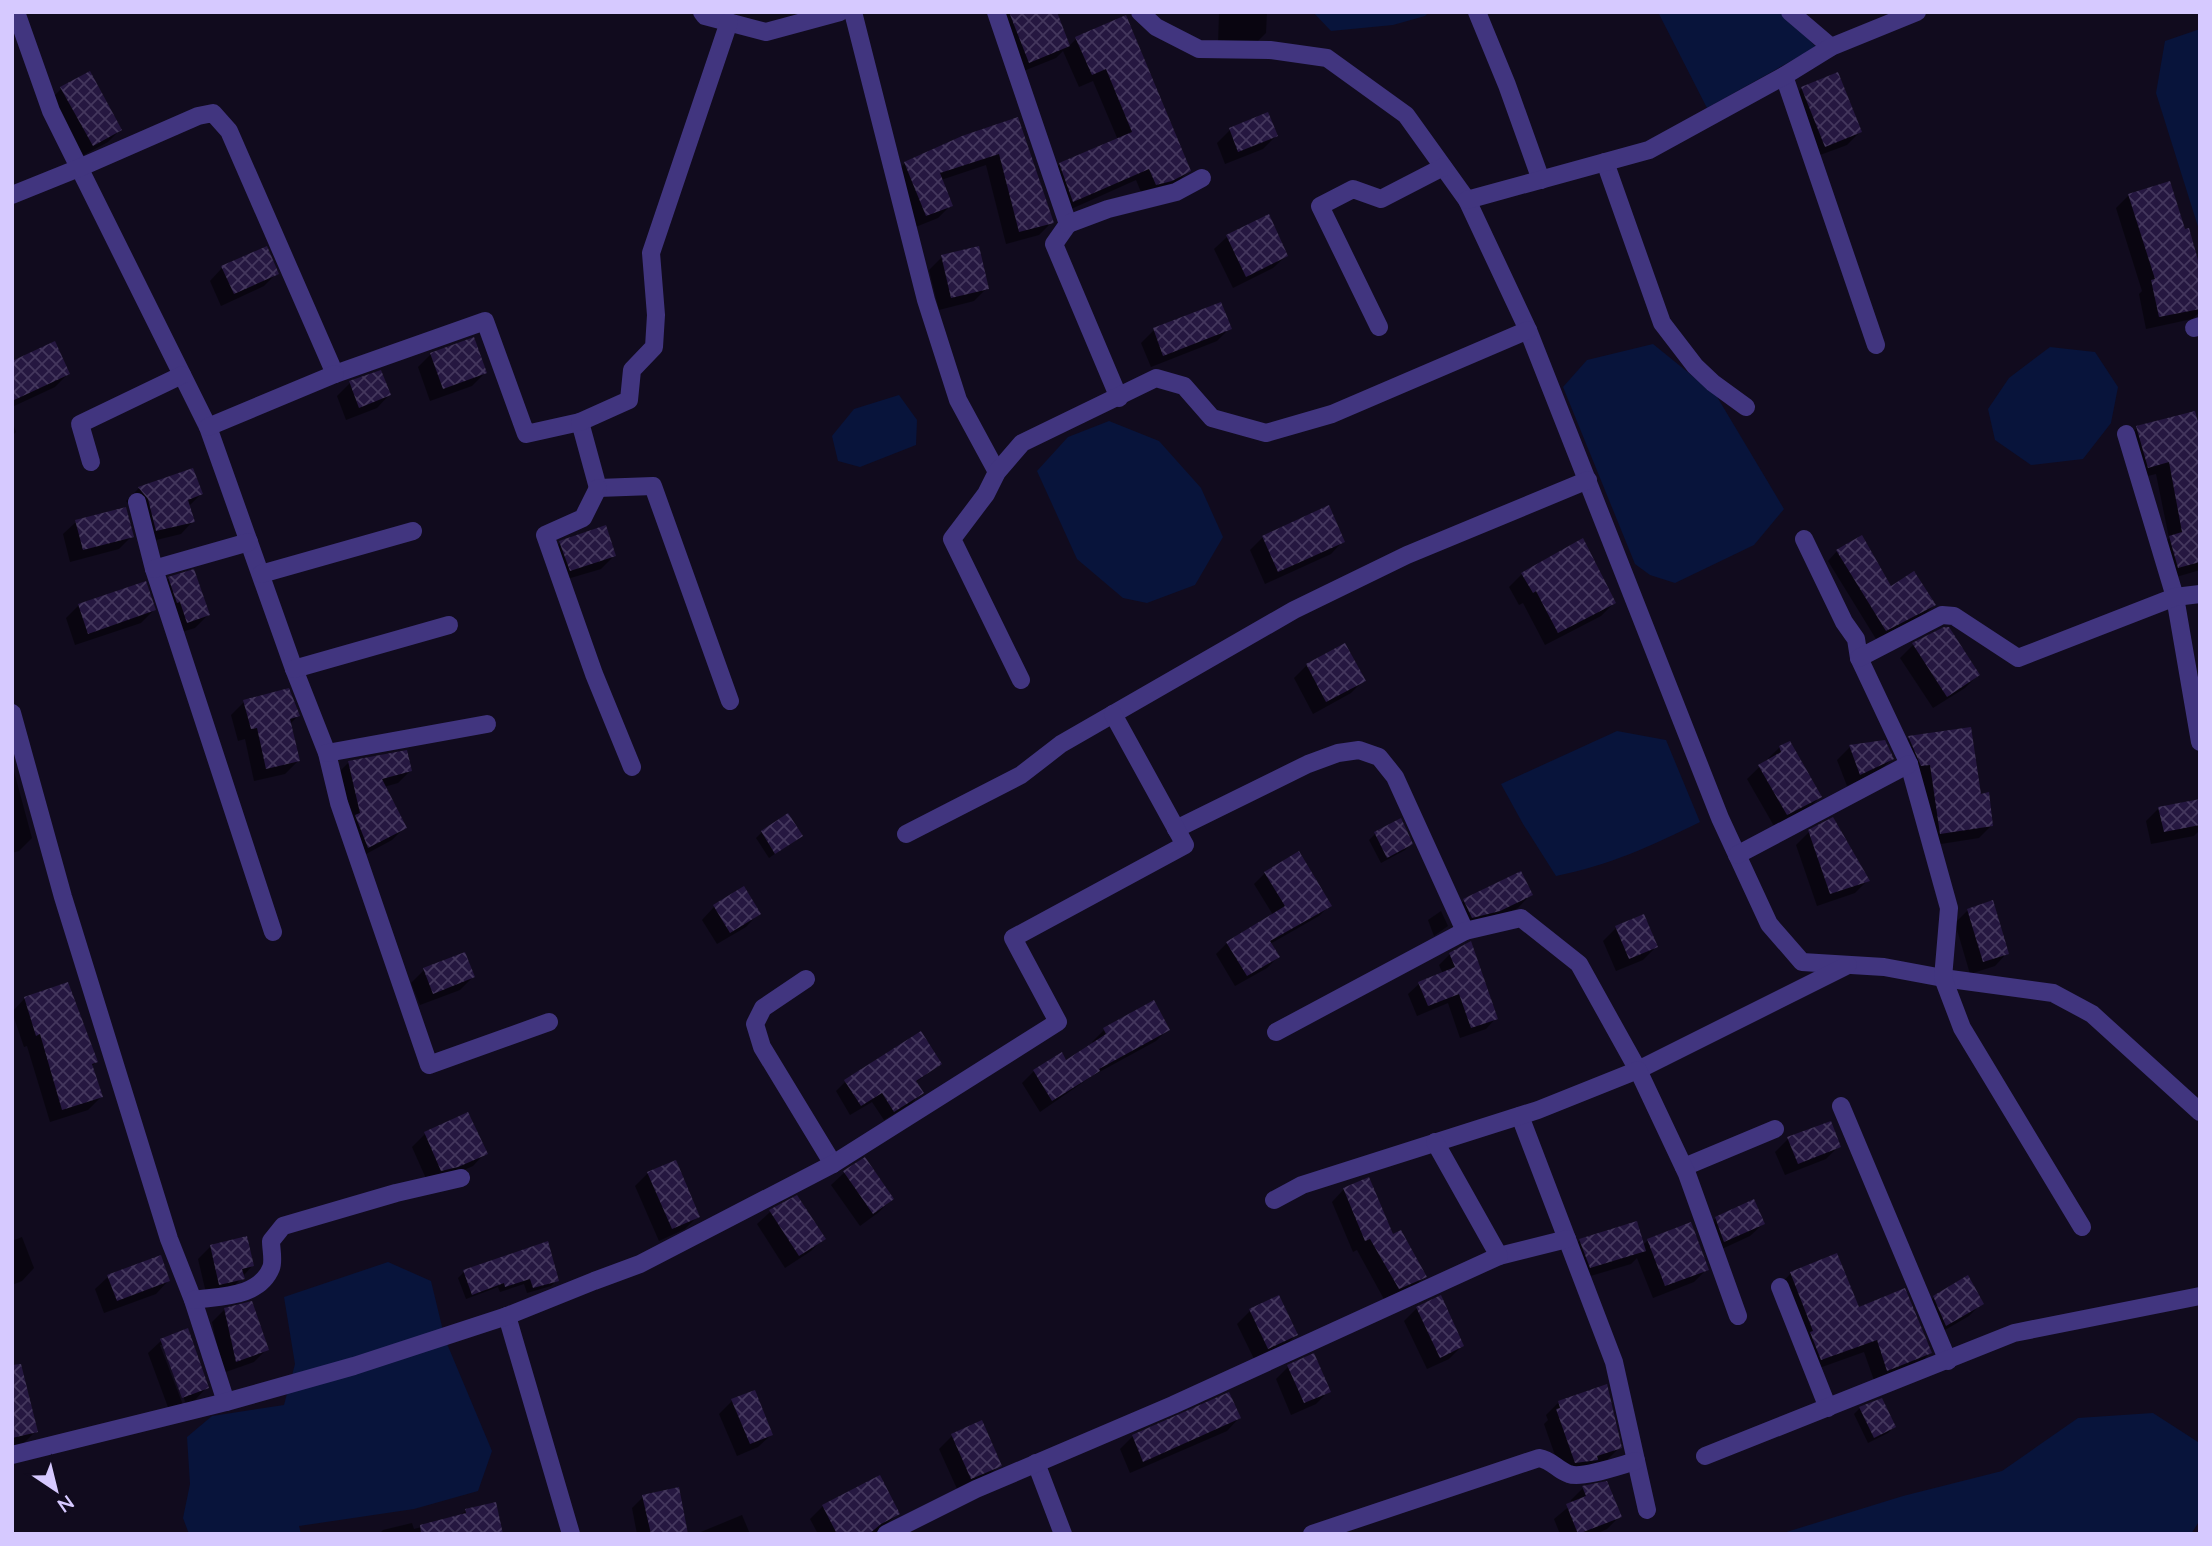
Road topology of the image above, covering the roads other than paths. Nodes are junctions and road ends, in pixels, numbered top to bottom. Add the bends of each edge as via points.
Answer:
1 (16, 12) edge
2 (702, 12) edge
3 (840, 12) edge
4 (853, 12) edge
5 (996, 12) edge
6 (1140, 12) edge
7 (1478, 12) edge
8 (1790, 12) edge
9 (1917, 12) edge
10 (729, 22) junction
11 (1831, 47) junction
12 (1784, 76) junction
13 (1605, 162) junction
14 (1443, 167) junction
15 (79, 168) junction
16 (1202, 178) dead end
17 (1541, 180) junction
18 (12, 195) edge
19 (1467, 200) junction
20 (1068, 224) junction
21 (1379, 327) dead end
22 (1528, 330) junction
23 (1876, 345) dead end
24 (335, 374) junction
25 (182, 375) junction
26 (1119, 398) junction
27 (1746, 407) dead end
28 (580, 422) junction
29 (208, 427) junction
30 (2126, 434) dead end
31 (91, 462) dead end
32 (998, 472) junction
33 (1588, 480) junction
34 (598, 488) junction
35 (137, 502) dead end
36 (413, 531) dead end
37 (1804, 538) dead end
38 (249, 542) junction
39 (154, 569) junction
40 (261, 573) junction
41 (2200, 594) edge
42 (2175, 597) junction
43 (449, 625) dead end
44 (1859, 658) junction
45 (293, 669) junction
46 (1021, 681) dead end
47 (730, 701) dead end
48 (12, 713) edge
49 (1113, 714) junction
50 (487, 724) dead end
51 (2200, 742) edge
52 (327, 753) junction
53 (1909, 764) junction
54 (632, 767) dead end
55 (1176, 829) junction
56 (906, 834) dead end
57 (1737, 855) junction
58 (1465, 931) junction
59 (273, 932) dead end
60 (1848, 965) junction
61 (1943, 978) junction
62 (806, 979) dead end
63 (549, 1022) dead end
64 (1276, 1032) dead end
65 (1638, 1070) junction
66 (1841, 1106) dead end
67 (2200, 1112) edge
68 (1520, 1116) junction
69 (1775, 1129) dead end
70 (1435, 1142) junction
71 (832, 1164) junction
72 (1684, 1167) junction
73 (461, 1178) dead end
74 (1274, 1200) dead end
75 (2082, 1227) dead end
76 (1567, 1239) junction
77 (1499, 1255) junction
78 (1780, 1287) dead end
79 (2200, 1296) edge
80 (193, 1300) junction
81 (1738, 1315) dead end
82 (507, 1317) junction
83 (1948, 1361) junction
84 (226, 1402) junction
85 (1828, 1408) junction
86 (12, 1455) edge
87 (1705, 1456) dead end
88 (1636, 1461) junction
89 (1036, 1463) junction
90 (1647, 1510) dead end
91 (571, 1534) edge
92 (886, 1534) edge
93 (1063, 1534) edge
94 (1312, 1534) edge

1 - 15 street via 51,111
2 - 10 street
3 - 10 street via 766,32
4 - 32 street via 926,300 958,400
5 - 20 street
6 - 14 street via 1156,27 1199,49 1270,50 1327,58 1406,115
7 - 17 street
8 - 11 street
9 - 11 street
10 - 28 street via 651,253 654,347 632,370 629,400
11 - 12 street
12 - 13 street via 1649,150
12 - 23 street
13 - 17 street
13 - 27 street via 1662,323 1695,366
14 - 19 street
14 - 21 street via 1381,199 1353,190 1320,206
15 - 18 street
15 - 24 street via 213,113 229,131
15 - 25 street
16 - 20 street via 1176,192
17 - 19 street
19 - 22 street
20 - 26 street via 1054,244
22 - 26 street via 1332,414 1266,433 1212,418 1184,386 1157,378
22 - 33 street
24 - 28 street via 485,321 526,434
24 - 29 street
25 - 29 street
25 - 31 street via 80,424
26 - 32 street via 1022,443
28 - 34 street
29 - 38 street
30 - 42 street
32 - 46 street via 952,540
33 - 49 street via 1407,555 1294,610
33 - 57 street
34 - 47 street via 653,486
34 - 54 street via 583,518 545,535
35 - 39 street
36 - 40 street
37 - 44 street via 1856,639
38 - 39 street
38 - 40 street
39 - 59 street
40 - 45 street
41 - 42 street
42 - 44 street via 2018,658 1954,616 1942,615
42 - 51 street
43 - 45 street
44 - 53 street
45 - 52 street
48 - 80 street via 63,898 169,1239
49 - 55 street
49 - 56 street via 1061,744 1021,775
50 - 52 street
52 - 63 street via 339,803 429,1065
53 - 57 street
53 - 61 street via 1949,908
55 - 58 street via 1338,753 1359,750 1379,757 1395,777
55 - 71 street via 1185,845 1013,938 1058,1022
57 - 60 street via 1769,925 1802,962
58 - 64 street
58 - 65 street via 1521,918 1579,964
60 - 61 street
60 - 65 street
61 - 67 street via 2053,993 2092,1014
61 - 75 street via 1962,1028
62 - 71 street via 763,1008 755,1024 762,1047
65 - 68 street
65 - 72 street
66 - 83 street
68 - 70 street
68 - 76 street
69 - 72 street
70 - 74 street via 1302,1185
70 - 77 street
71 - 82 street via 640,1264
72 - 81 street
73 - 80 street via 283,1226 271,1241 272,1267 262,1281 243,1293
76 - 77 street
76 - 88 street via 1615,1362
77 - 89 street
78 - 85 street
79 - 83 street via 2014,1333
80 - 84 street
82 - 84 street
82 - 91 street
83 - 85 street
84 - 86 street
85 - 87 street
88 - 90 street
88 - 94 street via 1578,1476 1539,1458
89 - 92 street
89 - 93 street

